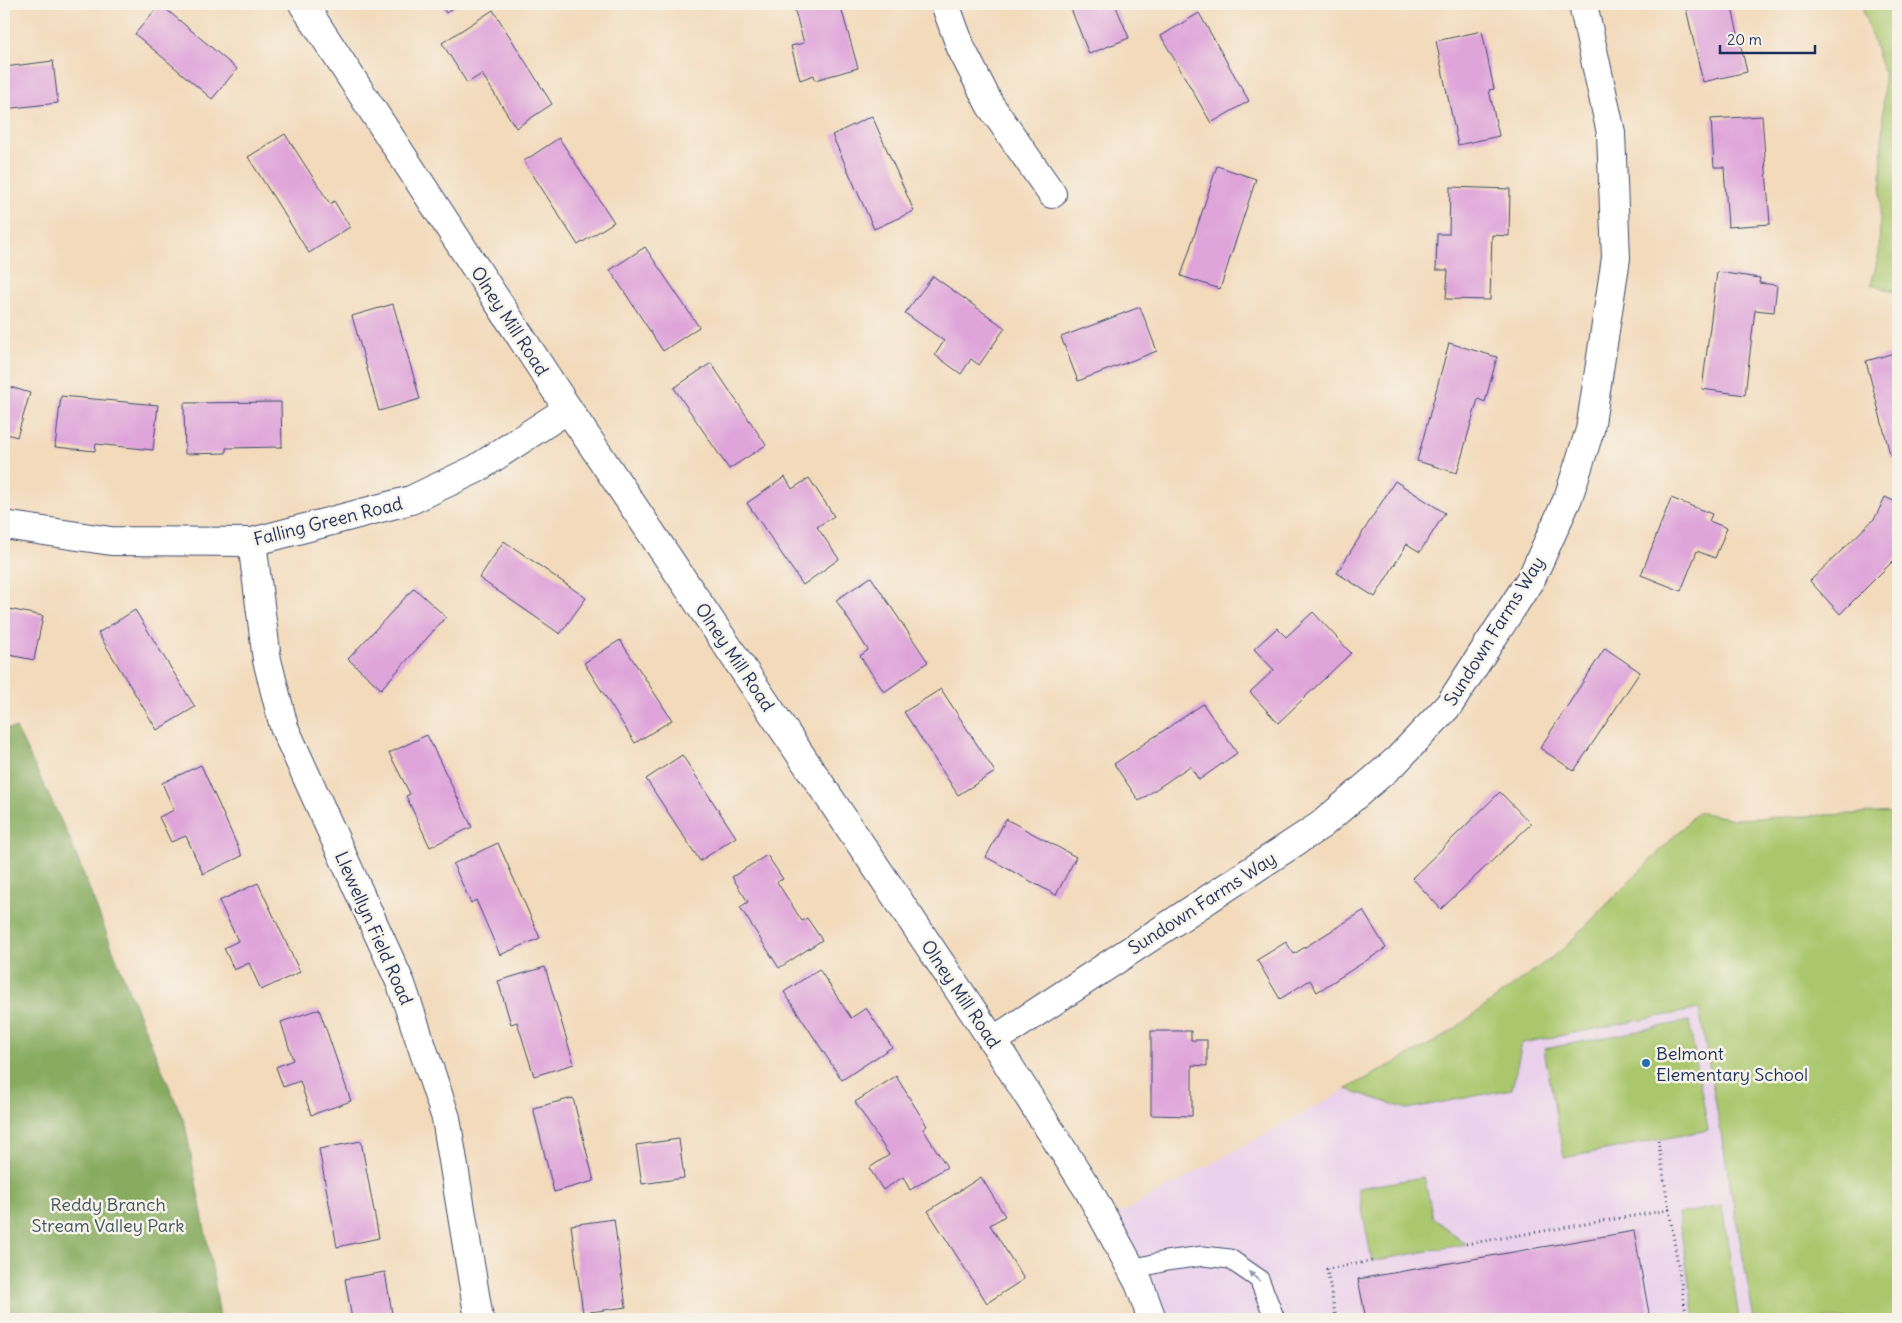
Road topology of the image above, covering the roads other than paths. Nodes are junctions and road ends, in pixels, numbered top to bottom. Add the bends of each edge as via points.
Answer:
1 (303, 4) edge
2 (945, 4) edge
3 (1583, 4) edge
4 (1052, 194) dead end
5 (568, 409) junction
6 (4, 525) edge
7 (252, 542) junction
8 (993, 1041) junction
9 (1132, 1269) junction
10 (479, 1319) edge
11 (1152, 1319) edge
12 (1275, 1319) edge

1 - 5 street, Olney Mill Road
2 - 4 street via 961,48 990,105
3 - 8 street, Sundown Farms Way via 1611,133 1616,258 1590,430 1568,498 1532,577 1449,705 1397,760 1321,825
5 - 7 street, Falling Green Road via 476,469 411,500
5 - 8 street, Olney Mill Road
6 - 7 street, Falling Green Road via 111,541
7 - 10 street, Llewellyn Field Road via 267,660 284,727 401,984 446,1118
8 - 9 street, Olney Mill Road via 1090,1191
9 - 11 street, Olney Mill Road
12 -> 9 lane via 1259,1279 1230,1259 1203,1256

